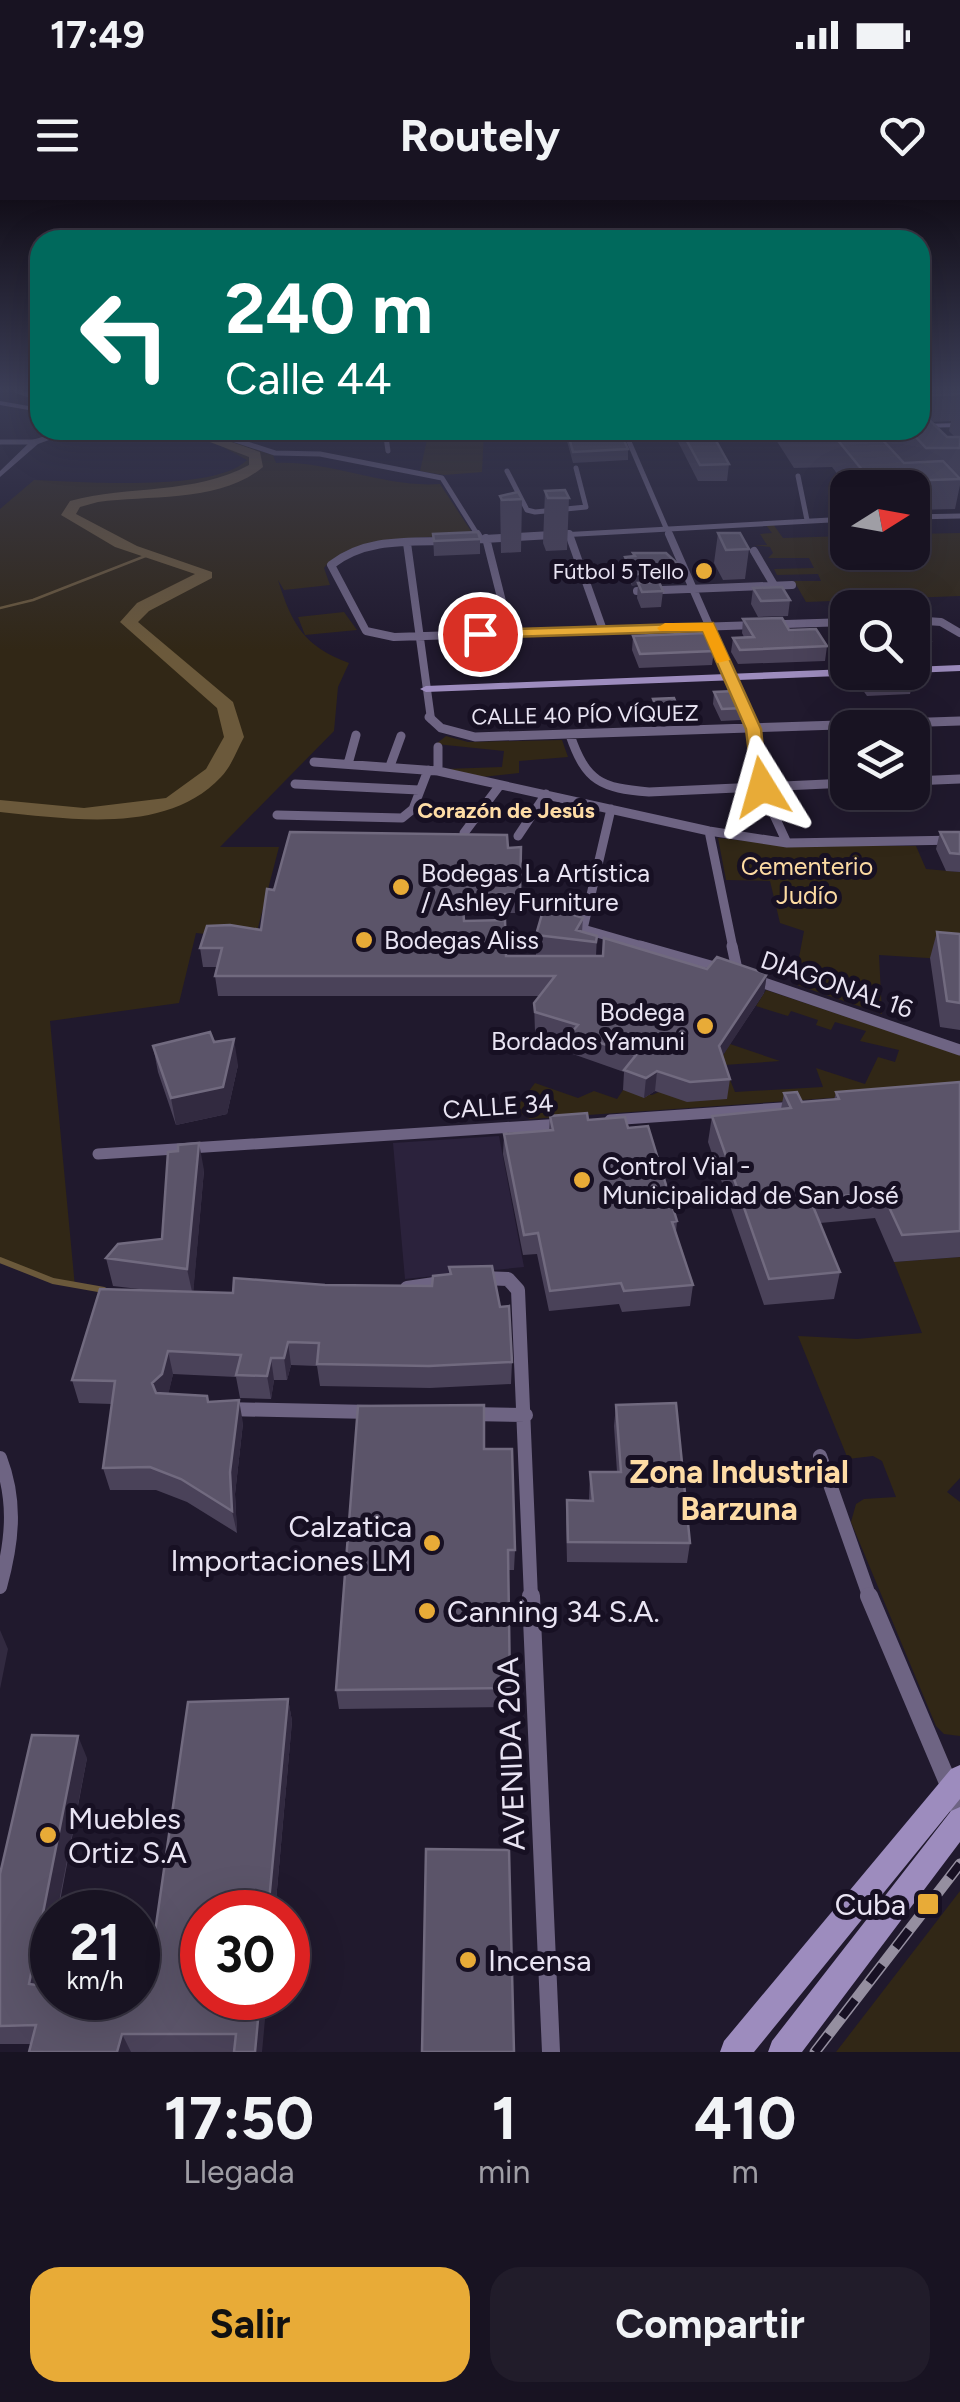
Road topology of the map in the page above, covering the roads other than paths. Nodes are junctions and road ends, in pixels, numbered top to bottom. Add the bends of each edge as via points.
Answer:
1 (439, 477) edge
2 (511, 477) edge
3 (578, 477) edge
4 (643, 477) edge
5 (798, 477) edge
6 (562, 510) junction
7 (747, 515) dead end
8 (960, 516) edge
9 (930, 517) edge
10 (830, 519) edge
11 (808, 520) junction
12 (753, 523) junction
13 (664, 529) junction
14 (572, 534) junction
15 (483, 539) junction
16 (407, 543) junction
17 (768, 550) dead end
18 (744, 551) edge
19 (754, 551) junction
20 (792, 584) dead end
21 (774, 585) junction
22 (691, 589) junction
23 (638, 591) edge
24 (930, 621) edge
25 (830, 623) edge
26 (708, 626) junction
27 (602, 630) junction
28 (510, 633) junction
29 (960, 634) edge
30 (420, 636) junction
31 (960, 665) edge
32 (930, 666) edge
33 (830, 667) edge
34 (830, 673) edge
35 (729, 675) junction
36 (425, 685) junction
37 (960, 721) edge
38 (754, 729) junction
39 (570, 735) junction
40 (356, 736) dead end
41 (401, 736) dead end
42 (438, 747) dead end
43 (314, 762) dead end
44 (348, 764) junction
45 (390, 766) junction
46 (433, 770) junction
47 (960, 779) edge
48 (930, 780) edge
49 (295, 784) dead end
50 (500, 785) junction
51 (830, 785) edge
52 (762, 787) junction
53 (419, 790) junction
54 (546, 794) junction
55 (413, 808) junction
56 (611, 809) junction
57 (276, 815) dead end
58 (474, 820) junction
59 (709, 832) junction
60 (464, 833) edge
61 (518, 836) dead end
62 (960, 840) edge
63 (788, 843) junction
64 (738, 974) junction
65 (960, 1050) edge
66 (801, 1106) edge
67 (590, 1122) edge
68 (571, 1123) edge
69 (98, 1154) dead end
70 (405, 1288) edge
71 (208, 1408) edge
72 (387, 1412) edge
73 (446, 1413) edge
74 (526, 1415) junction
75 (820, 1456) dead end
76 (0, 1458) edge
77 (5, 1493) edge
78 (0, 1587) edge
79 (957, 1792) edge
80 (960, 1820) edge
81 (551, 2052) edge
82 (735, 2052) edge
83 (783, 2052) edge

1 - 15 street
2 - 6 street via 529,511
3 - 6 street via 584,508
4 - 13 street
5 - 11 street
6 - 14 street
7 - 12 street
8 - 9 street
10 - 11 street
11 - 12 street
12 - 13 street
13 - 14 street
13 - 22 street
14 - 15 street
14 - 27 street
15 - 16 street
15 - 28 street
16 - 30 street
16 - 30 street via 353,550 332,565 362,625 374,634
17 - 19 street
18 - 19 street
19 - 21 street
20 - 21 street
21 - 22 street
22 - 23 street
22 - 26 street
24 - 29 street
25 - 26 street
26 - 27 street
26 - 35 street
27 - 28 street
28 - 30 street
30 - 36 street
31 - 32 main road
33 - 35 main road
34 - 35 main road
35 - 36 main road
35 - 38 street
36 - 39 street, CALLE 40 PÍO VÍQUEZ via 430,719 451,732
37 - 38 street, CALLE 40 PÍO VÍQUEZ
38 - 39 street, CALLE 40 PÍO VÍQUEZ
38 - 52 street
39 - 52 street via 580,767 608,786 648,792
40 - 44 street
41 - 45 street
42 - 46 street
43 - 44 street
44 - 45 street
45 - 46 street
46 - 50 street
46 - 53 street
47 - 48 street
49 - 53 street
50 - 54 street
50 - 58 street
51 - 52 street
52 - 63 street
53 - 55 street
54 - 56 street
54 - 61 street
55 - 57 street via 402,818
55 - 58 street
56 - 59 street
56 - 64 street, DIAGONAL 16 via 583,929
58 - 60 street
59 - 63 street
59 - 64 street
62 - 63 street
64 - 65 street, DIAGONAL 16
66 - 67 street, CALLE 34
68 - 69 street, CALLE 34
70 - 74 street, AVENIDA 20A via 508,1278 518,1290
71 - 72 street
73 - 74 street
74 - 81 street, AVENIDA 20A
75 - 79 street via 854,1559
76 - 77 street
77 - 78 street via 14,1525
79 - 82 main road
80 - 83 main road

